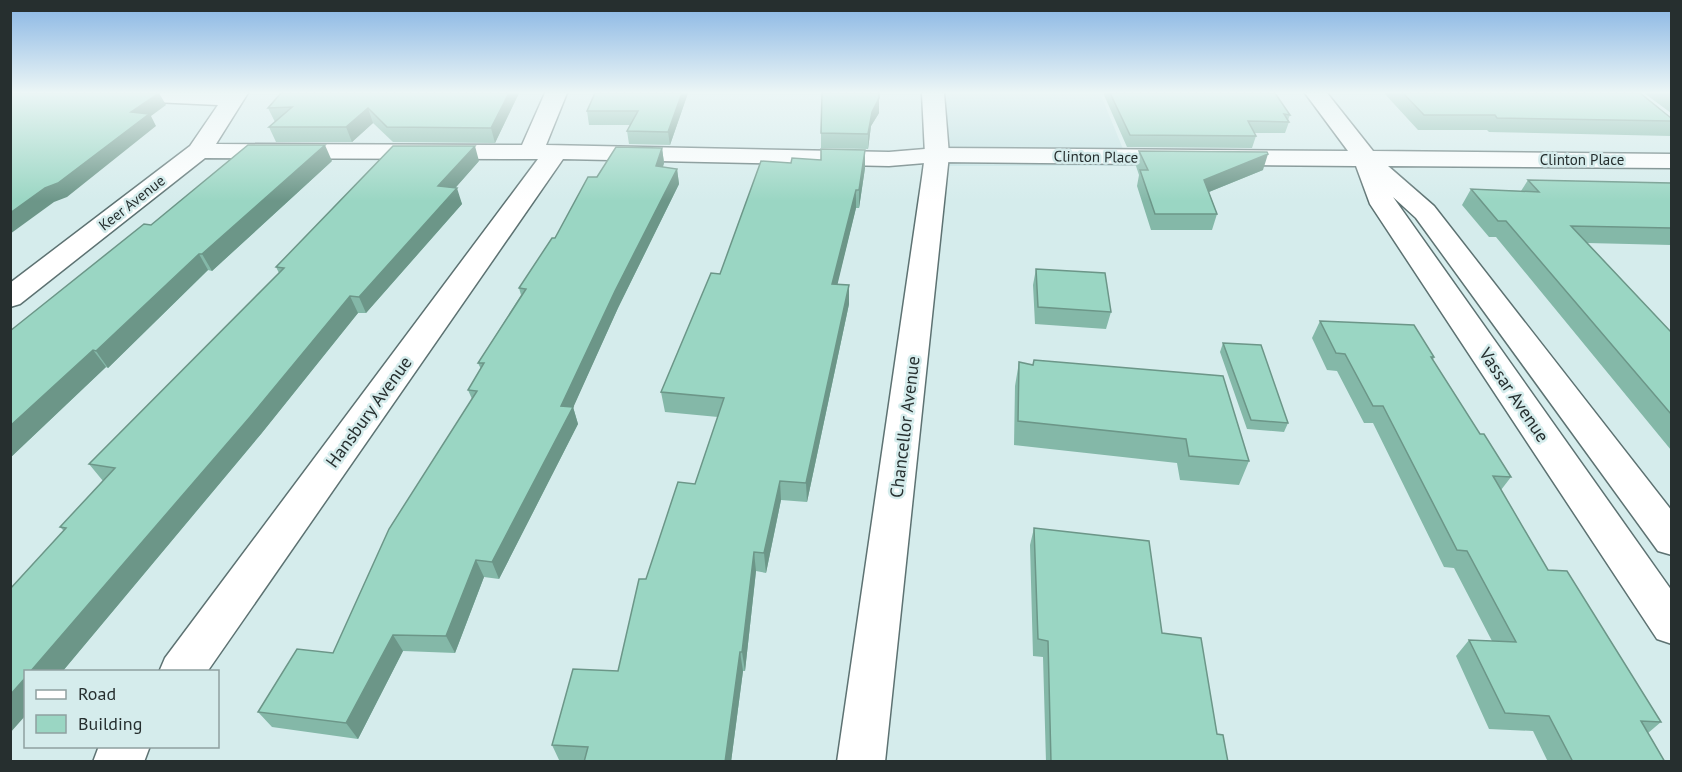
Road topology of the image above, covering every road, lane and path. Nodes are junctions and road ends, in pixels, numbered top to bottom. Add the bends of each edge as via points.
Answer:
1 (214, 129) edge
2 (549, 129) edge
3 (935, 129) edge
4 (1343, 129) edge
5 (200, 151) junction
6 (544, 152) junction
7 (937, 155) junction
8 (1367, 160) junction
9 (1671, 161) edge
10 (10, 298) edge
11 (1573, 482) junction
12 (1630, 485) junction
13 (1671, 540) edge
14 (1671, 626) edge
15 (182, 670) edge
16 (126, 748) edge
17 (116, 762) edge
18 (861, 762) edge

1 - 5 street, Keer Avenue
2 - 6 street, Hansbury Avenue
3 - 7 street, Chancellor Avenue
4 - 8 street, Vassar Avenue
5 - 6 street, Clinton Place
5 - 10 street, Keer Avenue
6 - 7 street, Clinton Place via 889,159
6 - 15 street, Hansbury Avenue
7 - 8 street, Clinton Place
7 - 18 street, Chancellor Avenue
8 - 9 street, Clinton Place
8 - 11 street, Vassar Avenue via 1383,204
8 - 12 street, Vassar Avenue via 1425,212
11 - 12 street
11 - 14 street, Vassar Avenue
12 - 13 street, Vassar Avenue
16 - 17 street

